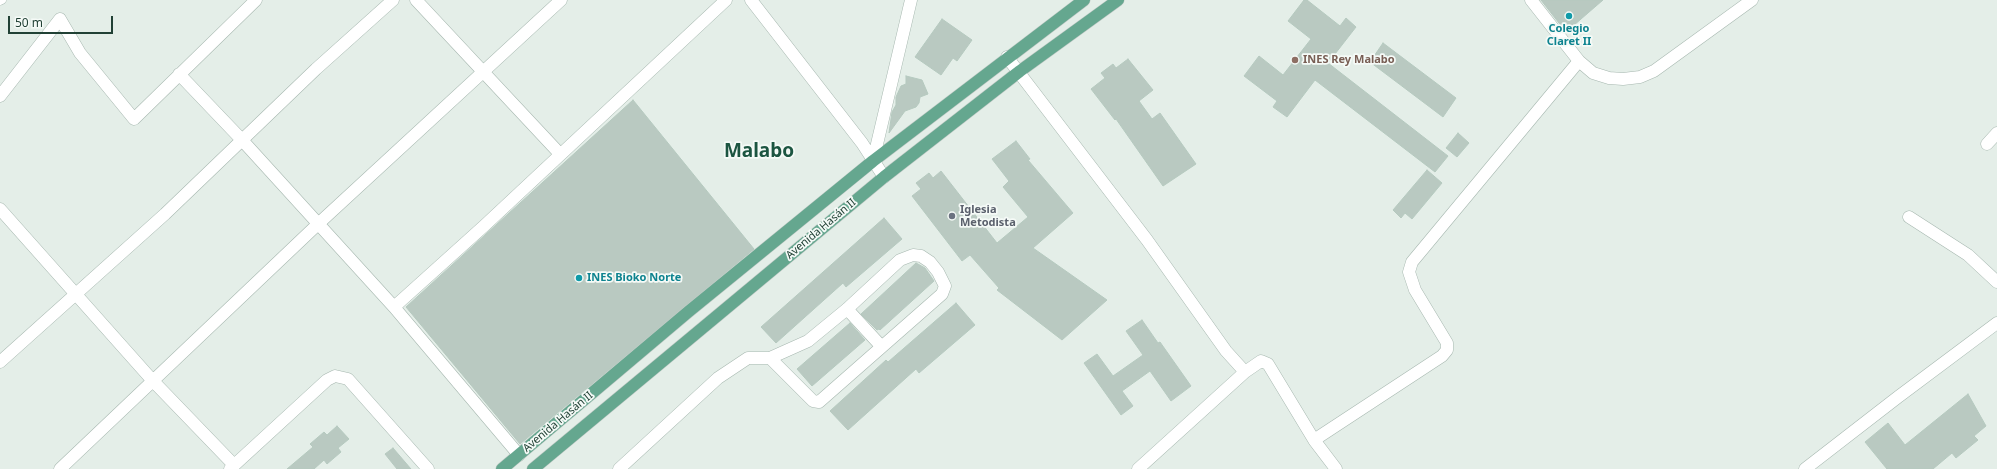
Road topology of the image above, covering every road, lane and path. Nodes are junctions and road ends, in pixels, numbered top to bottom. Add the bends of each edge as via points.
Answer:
1 (256, 0) edge
2 (393, 0) edge
3 (416, 0) edge
4 (561, 0) edge
5 (726, 0) edge
6 (751, 0) edge
7 (911, 0) edge
8 (1084, 0) edge
9 (1118, 0) edge
10 (1531, 0) edge
11 (1752, 0) edge
12 (1007, 57) junction
13 (1579, 61) junction
14 (1020, 71) junction
15 (484, 72) junction
16 (179, 74) junction
17 (0, 96) edge
18 (1997, 133) edge
19 (242, 140) junction
20 (1987, 144) dead end
21 (560, 154) junction
22 (872, 161) junction
23 (884, 177) junction
24 (0, 209) edge
25 (1909, 217) dead end
26 (318, 224) junction
27 (1997, 282) edge
28 (76, 295) junction
29 (394, 307) junction
30 (847, 309) junction
31 (1997, 323) edge
32 (881, 346) junction
33 (770, 358) junction
34 (0, 362) edge
35 (1245, 372) junction
36 (153, 381) junction
37 (1314, 440) junction
38 (519, 455) junction
39 (232, 467) edge
40 (60, 469) edge
41 (428, 469) edge
42 (502, 469) edge
43 (533, 469) edge
44 (618, 469) edge
45 (1138, 469) edge
46 (1336, 469) edge
47 (1805, 469) edge

1 - 16 street
2 - 19 street
3 - 15 street
4 - 15 street
5 - 21 street
6 - 22 street via 862,143
7 - 22 street
8 - 12 main road, Avenida Hasán II
9 - 14 main road, Avenida Hasán II
10 - 13 street
11 - 13 street via 1674,58 1640,77 1623,80 1609,78 1593,72
12 - 14 street
12 - 22 main road, Avenida Hasán II
13 - 37 street via 1412,262 1409,272 1414,290 1447,344 1447,350 1442,356
14 - 23 main road, Avenida Hasán II
14 - 35 street via 1226,350
15 - 21 street
15 - 26 street
16 - 17 street via 134,119 80,53 60,19
16 - 19 street
18 - 20 street
19 - 26 street
19 - 28 street
21 - 29 street
22 - 23 street
22 - 38 main road, Avenida Hasán II
23 - 43 main road, Avenida Hasán II
24 - 28 street
25 - 27 street via 1968,255
26 - 29 street
26 - 36 street
28 - 34 street
28 - 36 street
29 - 38 street
30 - 32 street
30 - 32 street via 900,260 913,255 921,256 930,262 945,286 942,294
30 - 33 street via 808,340
31 - 47 street
32 - 33 street via 818,402 813,401
33 - 44 street via 748,358 718,378
35 - 37 street via 1261,361 1268,364
35 - 45 street
36 - 39 street
36 - 40 street
37 - 46 street
38 - 42 main road, Avenida Hasán II
39 - 41 street via 326,380 335,376 348,379

